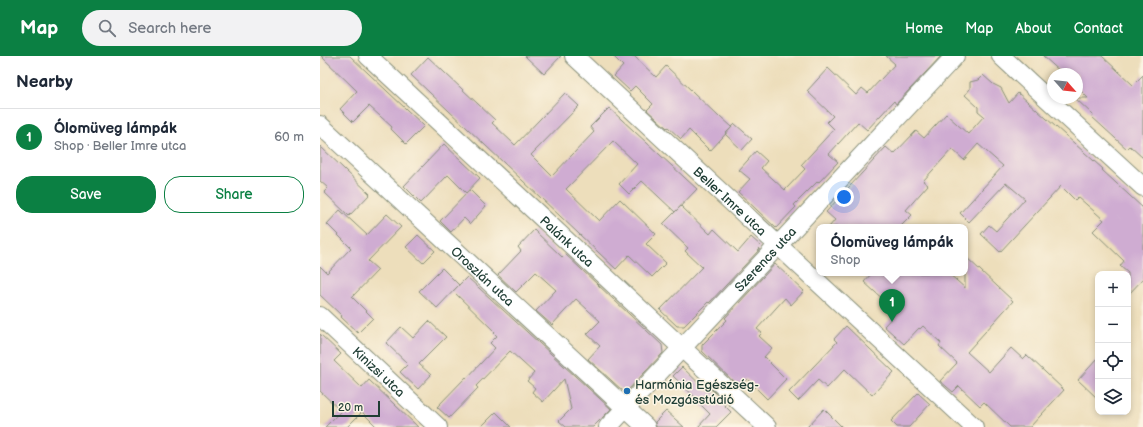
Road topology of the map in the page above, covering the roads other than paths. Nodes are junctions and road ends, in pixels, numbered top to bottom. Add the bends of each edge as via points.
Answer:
1 (368, 56) edge
2 (574, 56) edge
3 (955, 56) edge
4 (1001, 56) edge
5 (320, 125) edge
6 (1143, 187) edge
7 (778, 245) junction
8 (320, 316) edge
9 (682, 348) junction
10 (626, 408) junction
11 (438, 427) edge
12 (608, 427) edge
13 (646, 427) edge
14 (767, 427) edge
15 (974, 427) edge

1 - 9 street, Palánk utca
2 - 7 street, Beller Imre utca
3 - 7 street, Szerencs utca
4 - 6 street
5 - 10 street, Oroszlán utca
7 - 9 street, Szerencs utca
7 - 15 street, Beller Imre utca
8 - 11 street, Kinizsi utca
9 - 10 street, Szerencs utca
9 - 14 street, Palánk utca
10 - 12 street, Szerencs utca
10 - 13 street, Oroszlán utca

